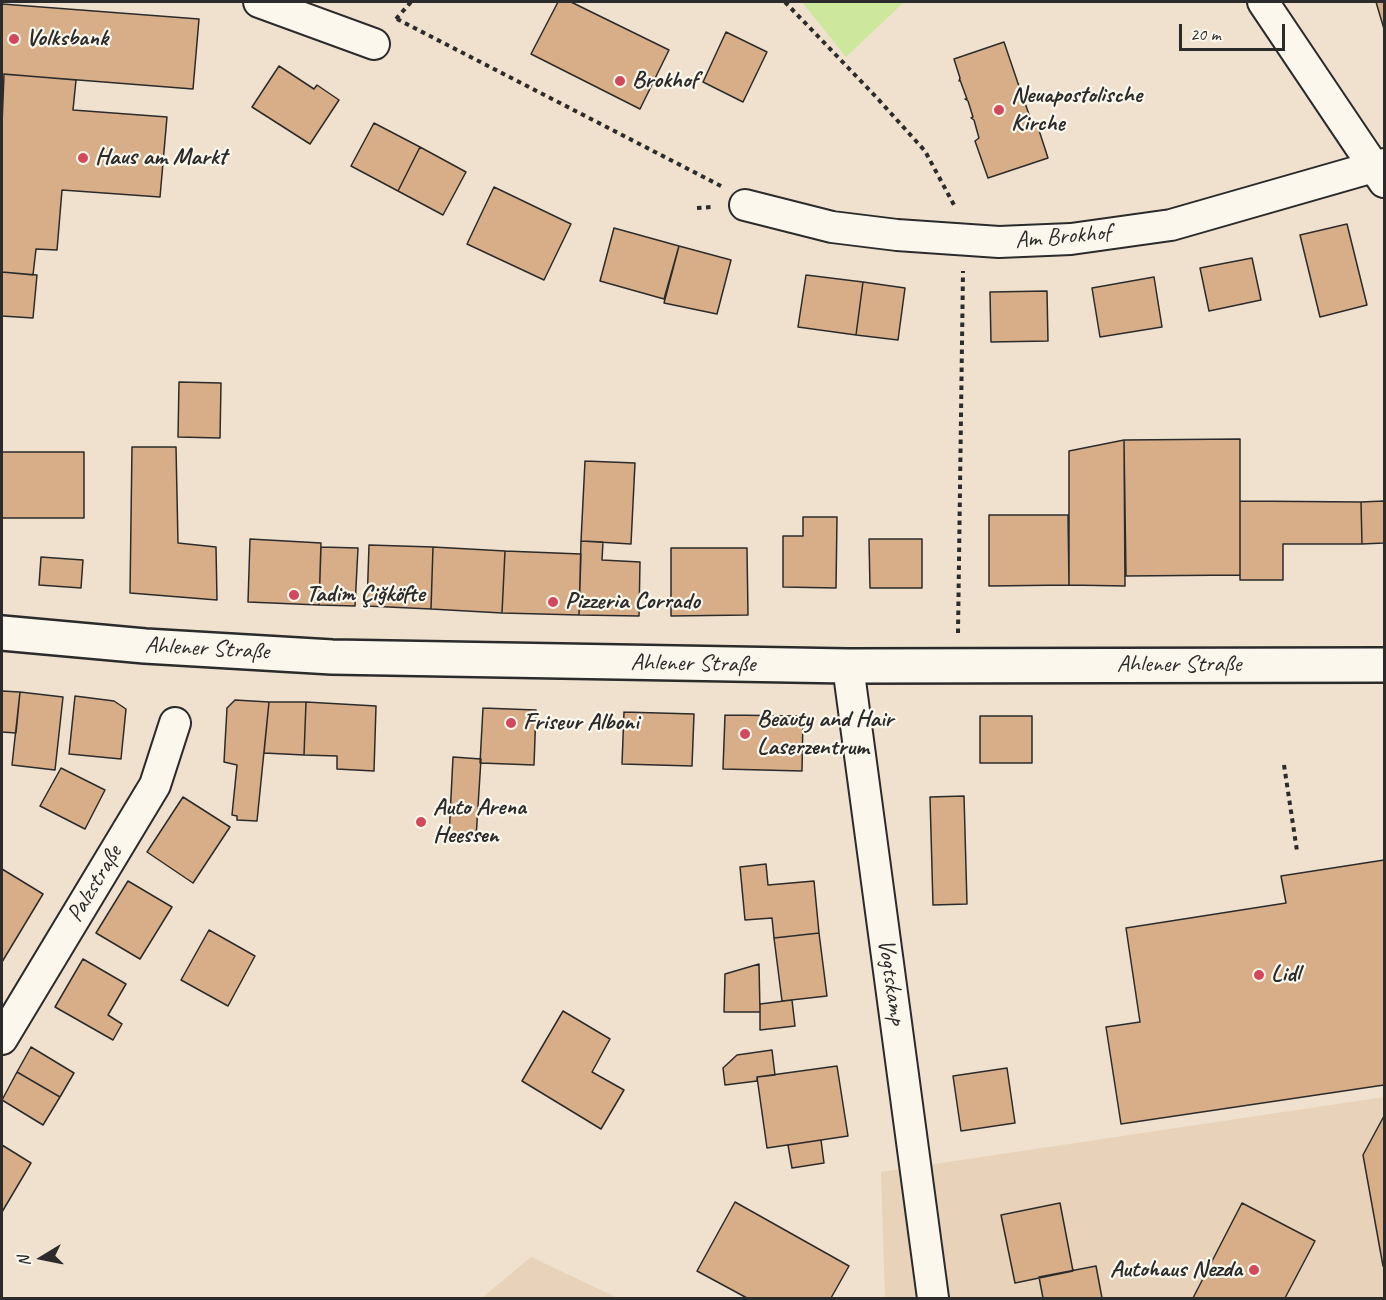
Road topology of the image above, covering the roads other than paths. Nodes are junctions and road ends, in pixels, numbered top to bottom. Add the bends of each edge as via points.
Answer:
1 (259, 2) edge
2 (1263, 2) edge
3 (374, 44) dead end
4 (1382, 171) edge
5 (745, 205) road end
6 (2, 633) edge
7 (1384, 665) edge
8 (848, 666) junction
9 (175, 723) dead end
10 (2, 1039) edge
11 (933, 1299) edge

1 - 3 street
2 - 4 street
4 - 5 street, Am Brokhof via 1171,225 1071,239 999,242 897,235 832,227
6 - 8 main road, Ahlener Straße via 332,657
7 - 8 main road, Ahlener Straße
8 - 11 street, Vogtskamp
9 - 10 street, Palzstraße via 155,785

